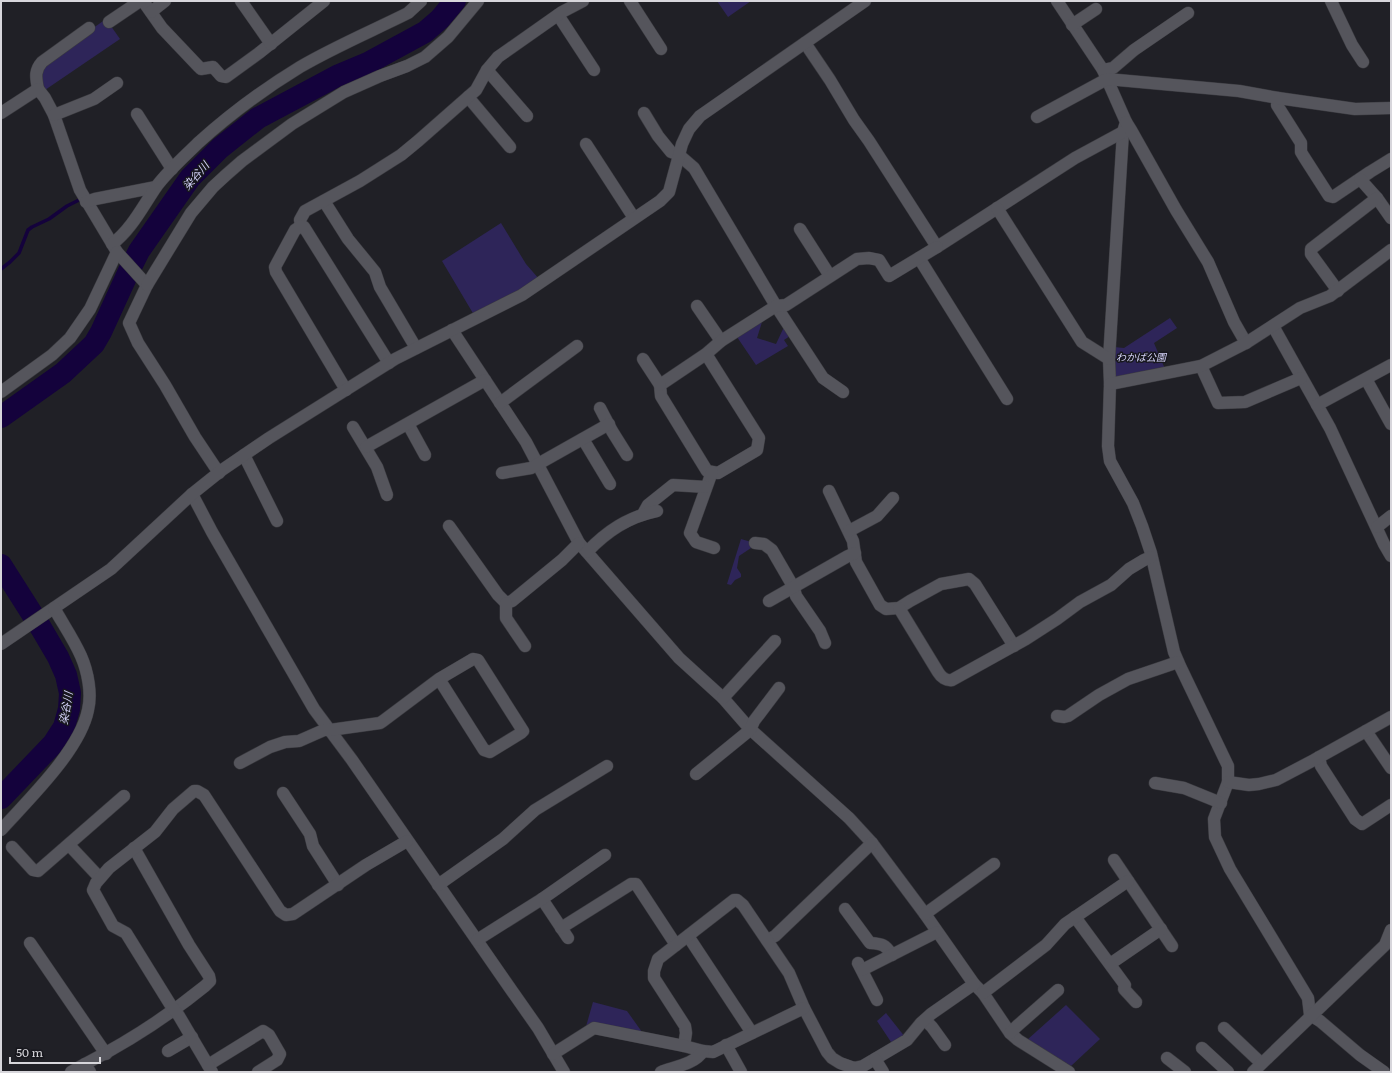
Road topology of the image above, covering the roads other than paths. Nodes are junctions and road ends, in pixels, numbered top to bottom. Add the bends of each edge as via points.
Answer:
1 (140, 1) edge
2 (143, 1) edge
3 (166, 1) edge
4 (240, 1) edge
5 (422, 1) edge
6 (478, 1) edge
7 (583, 1) edge
8 (630, 1) edge
9 (865, 1) edge
10 (1057, 1) edge
11 (1331, 1) edge
12 (321, 2) edge
13 (1096, 9) dead end
14 (150, 12) junction
15 (1188, 13) dead end
16 (558, 15) junction
17 (109, 22) dead end
18 (1072, 25) junction
19 (89, 28) dead end
20 (805, 43) junction
21 (271, 44) junction
22 (661, 49) dead end
23 (1363, 62) dead end
24 (487, 70) junction
25 (594, 70) dead end
26 (1105, 74) junction
27 (117, 83) dead end
28 (38, 89) junction
29 (468, 97) junction
30 (1278, 98) junction
31 (1390, 110) edge
32 (1, 113) edge
33 (644, 113) dead end
34 (137, 114) dead end
35 (54, 115) junction
36 (527, 116) dead end
37 (1037, 117) dead end
38 (1124, 127) junction
39 (586, 144) dead end
40 (510, 147) dead end
41 (679, 155) junction
42 (1391, 159) edge
43 (172, 169) junction
44 (1360, 179) junction
45 (156, 187) junction
46 (1377, 198) junction
47 (324, 201) junction
48 (86, 202) junction
49 (997, 208) junction
50 (634, 218) junction
51 (1391, 218) edge
52 (301, 226) junction
53 (800, 229) dead end
54 (937, 247) junction
55 (1391, 250) edge
56 (117, 251) junction
57 (919, 258) junction
58 (830, 276) junction
59 (145, 283) junction
60 (1338, 291) junction
61 (697, 306) dead end
62 (776, 306) junction
63 (1273, 326) junction
64 (452, 330) junction
65 (720, 341) junction
66 (1246, 343) junction
67 (577, 346) dead end
68 (416, 348) junction
69 (706, 354) junction
70 (643, 359) dead end
71 (1109, 359) junction
72 (389, 363) junction
73 (1391, 364) edge
74 (1201, 366) junction
75 (1301, 378) junction
76 (1366, 379) junction
77 (485, 380) junction
78 (1110, 384) junction
79 (660, 385) junction
80 (346, 390) junction
81 (1, 392) edge
82 (843, 392) dead end
83 (1007, 399) dead end
84 (500, 403) junction
85 (1317, 405) junction
86 (600, 408) dead end
87 (408, 424) junction
88 (609, 424) junction
89 (1391, 424) edge
90 (353, 427) dead end
91 (583, 439) junction
92 (366, 447) junction
93 (244, 455) junction
94 (425, 455) dead end
95 (627, 455) dead end
96 (538, 464) junction
97 (219, 472) junction
98 (712, 472) junction
99 (502, 473) dead end
100 (610, 484) dead end
101 (706, 487) junction
102 (829, 491) dead end
103 (192, 494) junction
104 (387, 494) dead end
105 (893, 498) dead end
106 (657, 511) dead end
107 (643, 514) junction
108 (1391, 516) edge
109 (277, 521) dead end
110 (449, 526) dead end
111 (1377, 527) junction
112 (849, 531) junction
113 (755, 543) dead end
114 (583, 548) junction
115 (714, 548) dead end
116 (855, 553) junction
117 (1391, 556) edge
118 (1151, 557) junction
119 (794, 588) junction
120 (769, 601) dead end
121 (506, 603) junction
122 (899, 608) junction
123 (53, 609) junction
124 (775, 641) dead end
125 (825, 643) dead end
126 (1, 644) edge
127 (525, 646) dead end
128 (1014, 646) junction
129 (1178, 662) junction
130 (439, 679) junction
131 (779, 688) dead end
132 (723, 698) junction
133 (1058, 716) dead end
134 (1391, 717) edge
135 (750, 729) junction
136 (330, 730) junction
137 (1366, 731) junction
138 (1320, 757) junction
139 (240, 763) dead end
140 (607, 766) dead end
141 (1391, 768) edge
142 (696, 774) dead end
143 (1228, 782) junction
144 (1155, 783) dead end
145 (283, 793) dead end
146 (124, 796) dead end
147 (1220, 803) junction
148 (1391, 805) edge
149 (1, 830) edge
150 (407, 841) junction
151 (872, 843) junction
152 (69, 845) junction
153 (12, 848) dead end
154 (134, 848) junction
155 (605, 855) dead end
156 (1114, 860) dead end
157 (994, 864) dead end
158 (100, 878) junction
159 (1128, 880) junction
160 (338, 885) junction
161 (438, 885) junction
162 (542, 899) junction
163 (845, 910) dead end
164 (925, 914) junction
165 (1075, 917) junction
166 (561, 928) junction
167 (1161, 929) junction
168 (1391, 930) edge
169 (937, 932) junction
170 (688, 936) junction
171 (568, 938) dead end
172 (477, 940) junction
173 (767, 940) junction
174 (30, 943) dead end
175 (676, 945) junction
176 (1172, 946) dead end
177 (892, 955) junction
178 (1110, 964) junction
179 (974, 984) junction
180 (1058, 990) dead end
181 (983, 993) junction
182 (878, 1000) dead end
183 (1136, 1002) dead end
184 (804, 1008) junction
185 (175, 1010) junction
186 (1310, 1015) junction
187 (925, 1020) junction
188 (1224, 1028) dead end
189 (1010, 1033) junction
190 (752, 1034) junction
191 (192, 1037) junction
192 (726, 1045) junction
193 (944, 1045) dead end
194 (684, 1046) junction
195 (1202, 1048) dead end
196 (168, 1051) dead end
197 (703, 1051) junction
198 (106, 1054) junction
199 (553, 1054) junction
200 (1167, 1058) dead end
201 (875, 1059) junction
202 (1261, 1063) junction
203 (88, 1068) edge
204 (210, 1069) edge
205 (71, 1072) edge
206 (258, 1072) edge
207 (564, 1072) edge
208 (661, 1072) edge
209 (741, 1072) edge
210 (883, 1072) edge
211 (1069, 1072) edge
212 (1185, 1072) edge
213 (1228, 1072) edge
214 (1253, 1072) edge
215 (1384, 1072) edge

1 - 17 street
2 - 14 street
3 - 14 street
4 - 21 street
5 - 43 street via 408,13 313,60 271,86 232,114
6 - 59 street via 448,37 425,57 344,92 292,124 242,161 213,187 191,213
7 - 16 street
8 - 22 street
9 - 20 street
10 - 18 street
11 - 23 street
12 - 21 street
13 - 18 street
14 - 21 street via 201,69 213,67 223,77 229,76
15 - 26 street via 1134,50
16 - 24 street via 498,57
16 - 25 street
18 - 26 street
19 - 28 street via 42,62 36,72
20 - 41 street via 700,116 689,129
20 - 54 street
24 - 29 street via 481,84
24 - 36 street
26 - 30 street via 1239,90
26 - 37 street
26 - 38 street
27 - 35 street via 94,99
28 - 32 street
28 - 35 street
29 - 40 street
29 - 47 street via 400,154
30 - 31 street via 1355,109
30 - 44 street via 1278,105 1301,143 1301,152 1329,196 1333,197
33 - 41 street via 671,152
34 - 43 street
35 - 48 street
38 - 49 street via 1096,148
38 - 66 street via 1131,130 1205,256
38 - 71 street
39 - 50 street
41 - 50 street via 668,192 660,201
41 - 62 street via 694,168
42 - 44 street
43 - 45 street
44 - 46 street
45 - 48 street
45 - 56 street via 121,237
46 - 51 street
46 - 60 street via 1311,249 1311,254
47 - 52 street via 305,211 300,220
47 - 68 street via 348,239 375,272 380,287
48 - 56 street
49 - 54 street
49 - 71 street via 1082,342
50 - 64 street via 522,295
52 - 72 street via 308,233
52 - 80 street via 295,230 275,267 276,272
53 - 58 street
54 - 57 street
55 - 60 street
56 - 59 street
56 - 81 street via 90,309 70,338 52,355
57 - 58 street via 889,276 879,260 868,258 857,259
57 - 83 street
58 - 62 street via 786,305
59 - 97 street via 131,317 130,327 195,437
60 - 63 street via 1300,308
61 - 65 street
62 - 65 street
62 - 82 street via 823,378
63 - 66 street
63 - 75 street
64 - 68 street
64 - 77 street
65 - 69 street
66 - 74 street
67 - 84 street
68 - 72 street
69 - 79 street
69 - 98 street via 759,438 757,450 718,473
70 - 79 street
71 - 78 street
72 - 80 street
73 - 76 street
74 - 75 street via 1218,403 1245,402
74 - 78 street
75 - 85 street
76 - 85 street
76 - 89 street
77 - 84 street
77 - 87 street
78 - 118 street via 1110,461 1137,511
79 - 98 street via 661,396 707,471
80 - 93 street
84 - 96 street
85 - 111 street
86 - 88 street
87 - 92 street
87 - 94 street
88 - 91 street
88 - 95 street
90 - 92 street
91 - 96 street
91 - 100 street
92 - 104 street
93 - 97 street
93 - 109 street
96 - 99 street via 528,470
96 - 114 street
97 - 103 street
98 - 101 street
101 - 107 street via 673,485 648,505
101 - 115 street via 690,532 696,542
102 - 112 street
103 - 123 street via 111,569
103 - 136 street via 274,641 314,709
105 - 112 street via 881,513
106 - 107 street
107 - 114 street
108 - 111 street
110 - 121 street
111 - 117 street
112 - 116 street
113 - 119 street via 764,544 772,550
114 - 121 street via 562,560 512,601
114 - 132 street via 679,658
116 - 119 street
116 - 122 street via 856,562 880,605 886,609
118 - 128 street
118 - 129 street
119 - 120 street
119 - 125 street via 796,596 820,631
121 - 127 street via 506,618
122 - 128 street via 941,584 969,580 975,584
122 - 128 street via 934,667 948,680
123 - 126 street
123 - 149 street via 81,657 89,692 88,710 81,730 62,760
124 - 132 street
129 - 133 street via 1132,678 1099,695 1068,716
129 - 143 street via 1228,766
130 - 130 street via 473,659 478,660 523,731 522,734 487,752
130 - 136 street via 380,723
131 - 135 street
132 - 135 street
134 - 137 street
135 - 142 street
135 - 151 street via 849,818
136 - 139 street via 324,730 299,741 285,742
136 - 150 street
137 - 138 street
137 - 141 street
138 - 143 street via 1268,782 1249,785
138 - 148 street via 1320,766 1355,819 1362,824
140 - 161 street via 535,810 503,839
143 - 147 street
144 - 147 street via 1184,788
145 - 160 street via 310,834 313,846
146 - 152 street
147 - 186 street via 1214,819 1217,843 1308,998
150 - 160 street
150 - 161 street
151 - 164 street
151 - 173 street via 775,936
152 - 153 street via 38,871 33,870
152 - 158 street
154 - 158 street
154 - 160 street via 155,832 173,809 191,792 197,791 204,795 286,915 292,914
154 - 185 street via 210,978 205,986
155 - 162 street
156 - 159 street
157 - 164 street
158 - 185 street via 93,886 93,893 112,926 126,933
159 - 165 street
159 - 167 street
161 - 172 street
162 - 166 street
162 - 172 street
163 - 177 street via 870,943 883,944
164 - 169 street
165 - 178 street
165 - 181 street via 1064,924 1046,945
166 - 171 street
166 - 175 street via 631,884 636,884
167 - 176 street
167 - 178 street
168 - 186 street via 1385,944
169 - 177 street
169 - 179 street
170 - 173 street via 737,900
170 - 175 street
170 - 190 street
172 - 199 street
173 - 184 street via 792,978
174 - 198 street
175 - 194 street via 658,959 653,974 685,1026
177 - 182 street via 860,966
178 - 183 street
179 - 181 street
179 - 187 street
180 - 189 street
181 - 189 street
184 - 190 street
184 - 201 street via 832,1058 854,1068
185 - 191 street
185 - 198 street
186 - 202 street
186 - 215 street
187 - 193 street
187 - 201 street via 907,1040
188 - 202 street
189 - 211 street
190 - 192 street
191 - 196 street
191 - 204 street
192 - 197 street via 713,1052
192 - 209 street
194 - 197 street
194 - 199 street via 594,1028
195 - 213 street
197 - 208 street via 700,1056 685,1064
198 - 203 street
199 - 207 street
200 - 212 street
201 - 210 street
202 - 214 street
203 - 205 street
204 - 206 street via 263,1031 269,1035 280,1054 277,1060

